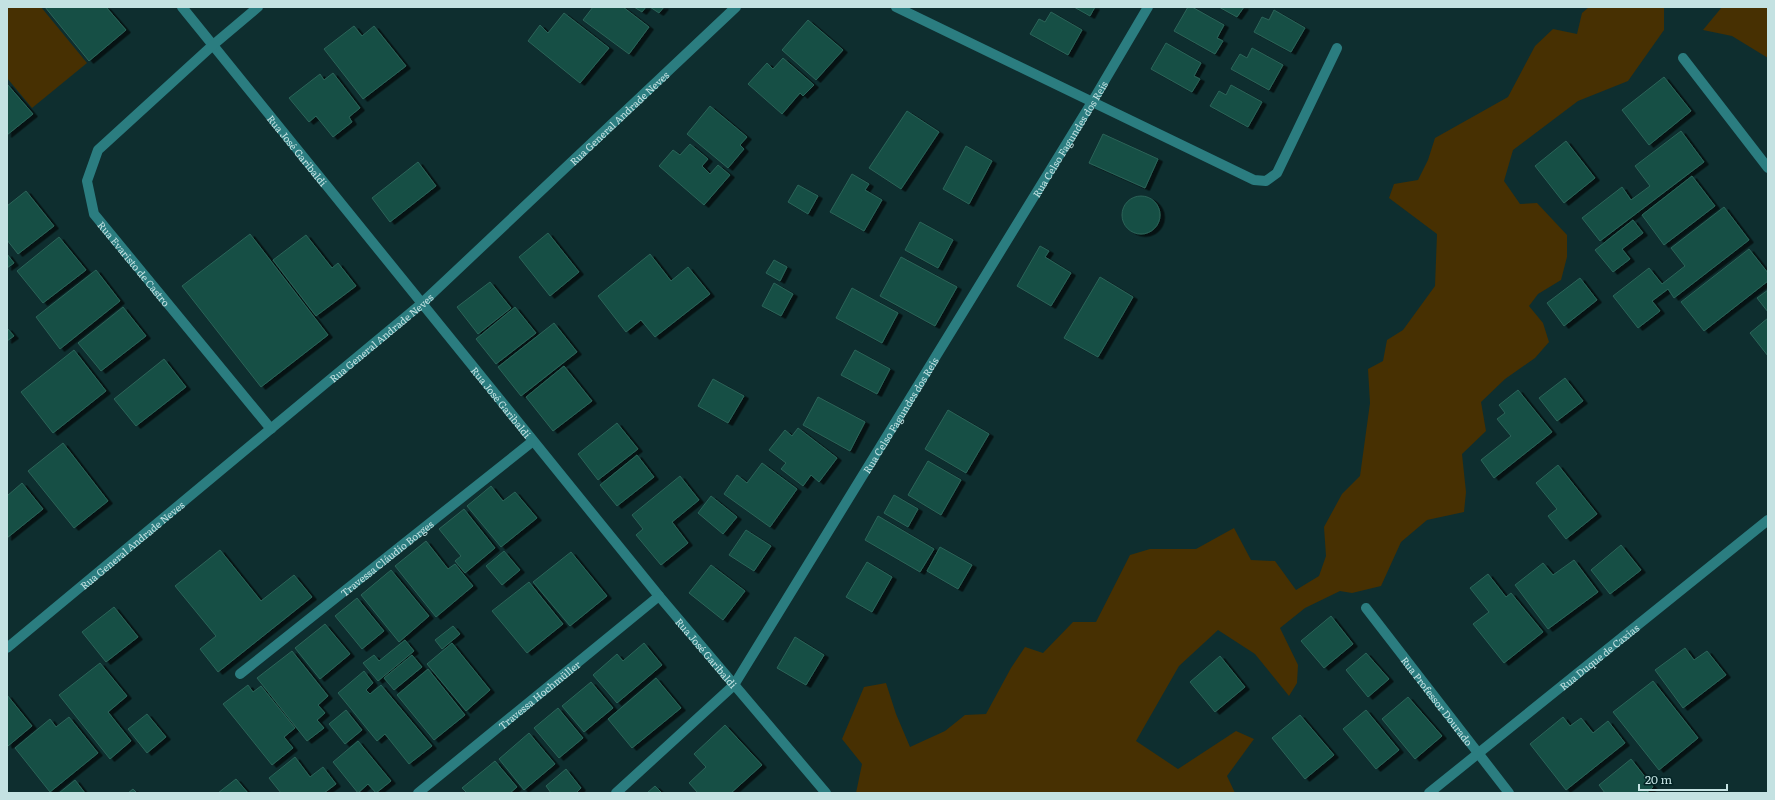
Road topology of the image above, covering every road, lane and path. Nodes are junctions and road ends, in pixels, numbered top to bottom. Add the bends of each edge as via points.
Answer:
1 (182, 7) edge
2 (258, 7) edge
3 (736, 7) edge
4 (896, 7) edge
5 (1148, 7) edge
6 (213, 45) junction
7 (1337, 48) dead end
8 (1683, 58) dead end
9 (1092, 102) junction
10 (1768, 168) edge
11 (421, 304) junction
12 (271, 429) junction
13 (532, 441) junction
14 (1768, 520) edge
15 (659, 596) junction
16 (1366, 608) dead end
17 (7, 648) edge
18 (240, 674) dead end
19 (734, 685) junction
20 (1479, 753) junction
21 (418, 793) edge
22 (616, 793) edge
23 (826, 793) edge
24 (1429, 793) edge
25 (1510, 793) edge

1 - 6 street, Rua José Garibaldi
2 - 6 street, Rua Evaristo de Castro
3 - 11 street, Rua General Andrade Neves
4 - 9 street
5 - 9 street, Rua Celso Fagundes dos Reis
6 - 11 street, Rua José Garibaldi
6 - 12 street, Rua Evaristo de Castro via 98,150 87,181 94,214
7 - 9 street via 1277,173 1266,181 1254,180
8 - 10 street
9 - 19 street, Rua Celso Fagundes dos Reis
11 - 12 street, Rua General Andrade Neves
11 - 13 street, Rua José Garibaldi
12 - 17 street, Rua General Andrade Neves
13 - 15 street, Rua José Garibaldi
13 - 18 street, Travessa Cláudio Borges
14 - 20 street, Rua Duque de Caxias
15 - 19 street, Rua José Garibaldi
15 - 21 street, Travessa Hochmüller
16 - 20 street, Rua Professor Dourado
19 - 22 street, Rua Celso Fagundes dos Reis
19 - 23 street, Rua José Garibaldi
20 - 24 street, Rua Duque de Caxias
20 - 25 street, Rua Professor Dourado

